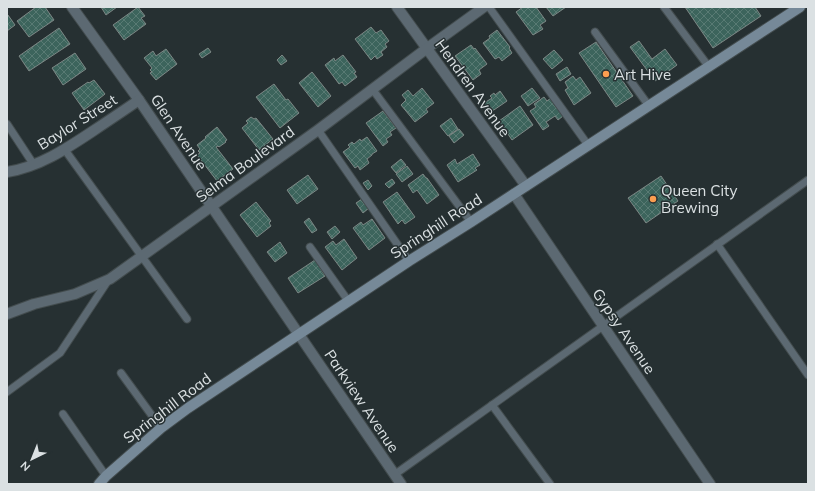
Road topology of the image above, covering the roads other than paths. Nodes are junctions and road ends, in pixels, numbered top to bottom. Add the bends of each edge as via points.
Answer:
1 (72, 7) edge
2 (397, 7) edge
3 (484, 7) edge
4 (489, 7) edge
5 (664, 7) edge
6 (800, 7) edge
7 (595, 32) dead end
8 (426, 49) junction
9 (709, 67) junction
10 (373, 90) junction
11 (139, 100) junction
12 (650, 106) junction
13 (7, 124) edge
14 (318, 130) junction
15 (588, 146) junction
16 (65, 150) junction
17 (34, 165) junction
18 (7, 172) edge
19 (808, 180) edge
20 (526, 186) junction
21 (514, 194) junction
22 (212, 207) junction
23 (471, 222) junction
24 (717, 244) junction
25 (310, 247) dead end
26 (142, 256) junction
27 (409, 261) junction
28 (110, 279) junction
29 (349, 302) junction
30 (7, 314) edge
31 (187, 319) dead end
32 (603, 326) junction
33 (299, 334) junction
34 (121, 373) dead end
35 (808, 375) edge
36 (7, 392) edge
37 (492, 405) junction
38 (63, 414) dead end
39 (161, 428) junction
40 (394, 475) junction
41 (106, 476) junction
42 (99, 484) edge
43 (401, 484) edge
44 (550, 484) edge
45 (710, 484) edge

1 - 11 street, Glen Avenue
2 - 8 street, Hendren Avenue
3 - 8 street, Selma Boulevard
4 - 15 lane
5 - 9 lane
6 - 9 street, Springhill Road
7 - 12 lane
8 - 10 street, Selma Boulevard
8 - 20 street, Hendren Avenue
9 - 12 street, Springhill Road
10 - 14 street, Selma Boulevard
10 - 23 lane
11 - 16 street, Baylor Street
11 - 22 street, Glen Avenue
12 - 15 street, Springhill Road
13 - 17 lane
14 - 22 street, Selma Boulevard
14 - 27 lane
15 - 20 street, Springhill Road
16 - 17 street, Baylor Street
16 - 26 lane
17 - 18 street, Baylor Street
19 - 24 lane
20 - 21 street, Springhill Road
21 - 23 street, Springhill Road
21 - 32 street, Gypsy Avenue
22 - 26 street, Selma Boulevard
22 - 33 street, Glen Avenue
23 - 27 street, Springhill Road
24 - 32 lane
24 - 35 lane
25 - 29 lane
26 - 28 street, Selma Boulevard
26 - 31 lane
27 - 29 street, Springhill Road
28 - 30 street, Selma Boulevard via 74,294
28 - 36 lane via 60,353
29 - 33 street, Springhill Road
32 - 37 lane
32 - 45 street, Gypsy Avenue
33 - 39 street, Springhill Road
33 - 40 street, Parkview Avenue
34 - 39 lane
37 - 40 lane
37 - 44 lane
38 - 41 lane
39 - 41 street, Springhill Road
40 - 43 street, Parkview Avenue
41 - 42 street, Springhill Road

